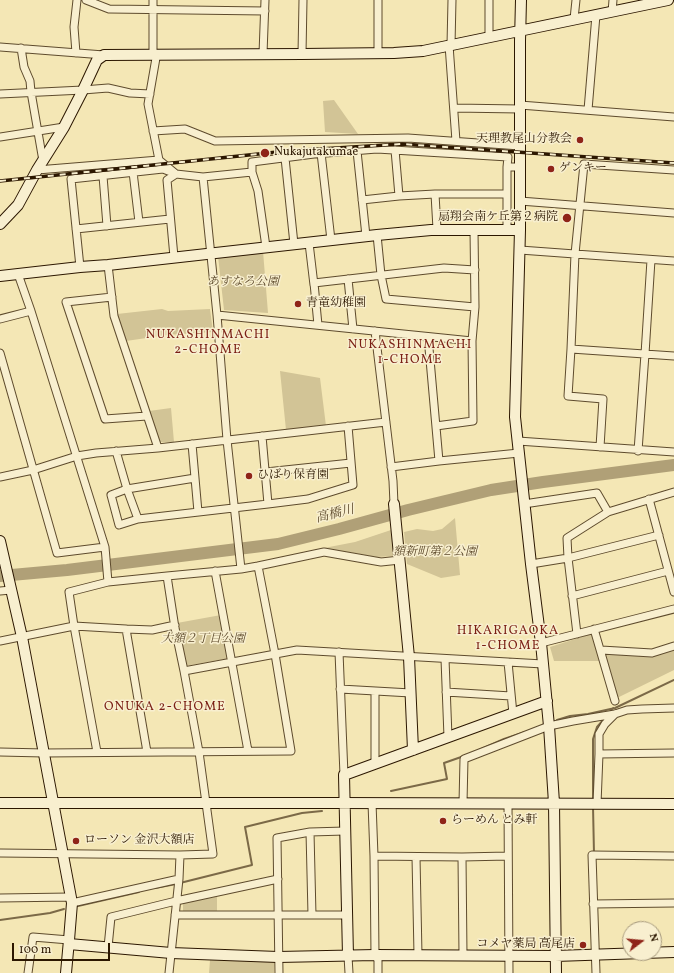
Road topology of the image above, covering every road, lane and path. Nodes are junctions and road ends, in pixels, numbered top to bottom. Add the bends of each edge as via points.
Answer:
1 (77, 0) edge
2 (86, 0) edge
3 (153, 0) edge
4 (265, 0) edge
5 (303, 0) edge
6 (378, 0) edge
7 (452, 0) edge
8 (489, 0) edge
9 (521, 0) edge
10 (576, 0) edge
11 (613, 0) edge
12 (668, 0) edge
13 (655, 1) edge
14 (153, 9) junction
15 (265, 10) junction
16 (612, 12) junction
17 (596, 15) junction
18 (574, 19) junction
19 (520, 30) junction
20 (489, 37) junction
21 (450, 45) junction
22 (0, 47) edge
23 (22, 48) junction
24 (76, 53) junction
25 (378, 53) junction
26 (153, 54) junction
27 (263, 54) junction
28 (302, 54) junction
29 (104, 55) junction
30 (83, 90) junction
31 (30, 92) junction
32 (0, 94) edge
33 (150, 94) junction
34 (520, 107) junction
35 (454, 108) junction
36 (588, 110) junction
37 (674, 117) edge
38 (64, 127) junction
39 (37, 130) junction
40 (153, 130) junction
41 (0, 136) edge
42 (456, 141) junction
43 (520, 146) junction
44 (395, 150) junction
45 (356, 151) junction
46 (321, 153) junction
47 (285, 158) junction
48 (158, 160) junction
49 (40, 166) junction
50 (507, 167) junction
51 (520, 167) junction
52 (674, 170) edge
53 (134, 172) junction
54 (252, 172) junction
55 (176, 174) junction
56 (103, 176) junction
57 (203, 177) junction
58 (435, 194) junction
59 (507, 194) junction
60 (399, 196) junction
61 (362, 200) junction
62 (520, 201) junction
63 (581, 206) junction
64 (674, 213) edge
65 (170, 219) junction
66 (139, 222) junction
67 (0, 224) edge
68 (108, 226) junction
69 (76, 229) junction
70 (438, 230) junction
71 (474, 230) junction
72 (507, 230) junction
73 (520, 230) junction
74 (377, 235) junction
75 (366, 236) junction
76 (331, 240) junction
77 (309, 243) junction
78 (294, 244) junction
79 (266, 248) junction
80 (520, 250) junction
81 (210, 254) junction
82 (575, 254) junction
83 (174, 257) junction
84 (651, 260) junction
85 (674, 261) edge
86 (108, 265) junction
87 (80, 267) junction
88 (475, 270) junction
89 (18, 274) junction
90 (381, 275) junction
91 (0, 276) edge
92 (348, 279) junction
93 (314, 285) junction
94 (112, 297) junction
95 (475, 307) junction
96 (31, 311) junction
97 (217, 315) junction
98 (0, 319) edge
99 (318, 325) junction
100 (353, 329) junction
101 (375, 331) junction
102 (428, 337) junction
103 (472, 341) junction
104 (571, 349) junction
105 (0, 353) edge
106 (645, 354) junction
107 (674, 356) edge
108 (147, 416) junction
109 (386, 422) junction
110 (348, 426) junction
111 (436, 426) junction
112 (262, 436) junction
113 (227, 440) junction
114 (518, 441) junction
115 (192, 444) junction
116 (158, 448) junction
117 (600, 448) junction
118 (638, 450) junction
119 (116, 451) junction
120 (674, 452) edge
121 (519, 453) junction
122 (77, 456) junction
123 (439, 461) junction
124 (351, 463) junction
125 (391, 467) junction
126 (33, 470) junction
127 (266, 472) junction
128 (0, 477) edge
129 (195, 478) junction
130 (127, 489) junction
131 (674, 492) edge
132 (649, 499) junction
133 (524, 502) junction
134 (268, 504) junction
135 (394, 504) joint
136 (235, 508) junction
137 (198, 512) junction
138 (608, 512) junction
139 (138, 519) junction
140 (659, 535) junction
141 (0, 541) edge
142 (105, 550) junction
143 (568, 558) junction
144 (400, 560) junction
145 (531, 564) junction
146 (258, 566) junction
147 (241, 567) junction
148 (668, 570) junction
149 (215, 571) junction
150 (167, 576) junction
151 (108, 580) junction
152 (11, 589) junction
153 (0, 591) edge
154 (674, 592) edge
155 (572, 596) junction
156 (674, 609) edge
157 (175, 625) junction
158 (74, 626) junction
159 (126, 629) junction
160 (594, 629) junction
161 (577, 634) junction
162 (22, 637) junction
163 (0, 641) edge
164 (541, 643) junction
165 (674, 646) edge
166 (601, 650) junction
167 (339, 652) junction
168 (275, 654) junction
169 (409, 657) junction
170 (445, 659) junction
171 (232, 662) junction
172 (508, 662) junction
173 (543, 664) junction
174 (184, 671) junction
175 (340, 689) junction
176 (375, 691) junction
177 (446, 692) junction
178 (411, 693) junction
179 (511, 696) junction
180 (547, 701) junction
181 (615, 701) dead end
182 (674, 708) edge
183 (513, 714) junction
184 (615, 714) junction
185 (549, 724) junction
186 (448, 737) junction
187 (413, 750) junction
188 (248, 751) junction
189 (0, 752) edge
190 (97, 752) junction
191 (146, 752) junction
192 (199, 752) junction
193 (44, 753) junction
194 (674, 753) edge
195 (599, 754) junction
196 (375, 763) junction
197 (344, 775) junction
198 (0, 803) edge
199 (53, 803) junction
200 (206, 803) junction
201 (345, 803) junction
202 (372, 803) junction
203 (463, 803) junction
204 (508, 803) junction
205 (554, 803) junction
206 (598, 804) junction
207 (674, 804) edge
208 (345, 831) junction
209 (310, 832) junction
210 (0, 853) edge
211 (62, 853) junction
212 (180, 855) junction
213 (374, 856) junction
214 (416, 856) junction
215 (508, 856) junction
216 (674, 856) edge
217 (462, 857) junction
218 (278, 879) junction
219 (178, 882) junction
220 (0, 898) edge
221 (71, 900) junction
222 (176, 901) junction
223 (674, 903) edge
224 (593, 904) junction
225 (175, 915) junction
226 (278, 915) junction
227 (312, 915) junction
228 (347, 915) junction
229 (69, 942) junction
230 (108, 947) junction
231 (674, 952) edge
232 (171, 953) junction
233 (375, 955) junction
234 (418, 955) junction
235 (463, 955) junction
236 (596, 955) junction
237 (348, 956) junction
238 (509, 956) junction
239 (556, 956) junction
240 (278, 957) junction
241 (28, 973) edge
242 (66, 973) edge
243 (169, 973) edge
244 (279, 973) edge
245 (348, 973) edge
246 (378, 973) edge
247 (509, 973) edge
248 (556, 973) edge
249 (596, 973) edge

1 - 24 street via 74,27
2 - 14 street via 109,9
3 - 14 street
4 - 15 street
5 - 28 street
6 - 25 street
7 - 21 street
8 - 20 street
9 - 19 street
10 - 18 street
11 - 16 street
12 - 13 street
13 - 16 street
14 - 15 street
14 - 26 street
15 - 27 street
16 - 17 street
17 - 18 street
17 - 36 street
18 - 19 street
19 - 20 street
19 - 34 street
20 - 21 street
21 - 25 street via 423,51
21 - 35 street
22 - 23 street
23 - 24 street
23 - 31 street
24 - 29 street
25 - 28 street
26 - 27 street
26 - 29 street
26 - 33 street via 156,58
27 - 28 street
29 - 30 street via 97,60
30 - 31 street
30 - 33 street via 108,88
30 - 38 street
31 - 32 street
31 - 39 street
33 - 40 street via 148,104
34 - 35 street
34 - 36 street
34 - 43 street
35 - 42 street
36 - 37 street
38 - 39 street
38 - 49 street
39 - 41 street
39 - 49 street
40 - 42 street via 185,130 215,141 408,138
40 - 48 street
42 - 43 street
43 - 51 street
44 - 45 street
44 - 50 street via 508,157
44 - 60 street
45 - 46 street
45 - 61 street
46 - 47 street
46 - 76 street
47 - 54 street via 252,162
47 - 78 street
48 - 49 street
48 - 55 street
49 - 67 street via 18,205
50 - 51 street
50 - 59 street
51 - 62 street
52 - 63 street via 584,164
53 - 55 street via 163,169
53 - 56 street
53 - 66 street
54 - 57 street
54 - 79 street via 258,191
55 - 57 street
55 - 65 street via 167,180
56 - 68 street
56 - 69 street via 71,179
57 - 81 street
58 - 59 street
58 - 60 street
58 - 70 street
59 - 72 street
60 - 61 street
61 - 75 street
62 - 63 street
62 - 73 street
63 - 64 street
63 - 82 street
65 - 66 street
65 - 83 street
66 - 68 street
68 - 69 street
69 - 87 street
70 - 71 street
70 - 74 street
71 - 72 street
71 - 88 street
72 - 73 street
73 - 80 street
74 - 75 street
74 - 90 street
75 - 76 street
76 - 77 street
77 - 78 street
77 - 93 street
78 - 79 street
79 - 81 street
80 - 82 street
80 - 114 street via 515,417
81 - 83 street
81 - 97 street
82 - 84 street
82 - 104 street
83 - 86 street
84 - 85 street
84 - 106 street
86 - 87 street
86 - 94 street
87 - 89 street
88 - 90 street via 444,268
88 - 95 street
89 - 91 street
89 - 96 street
90 - 92 street
90 - 95 street via 386,299
92 - 93 street
92 - 100 street
93 - 99 street
94 - 108 street via 114,316
94 - 108 street via 66,302 105,419
95 - 103 street
96 - 98 street
96 - 122 street
97 - 99 street
97 - 113 street
99 - 100 street
100 - 101 street
101 - 102 street
101 - 109 street
102 - 103 street
102 - 111 street
103 - 111 street via 473,421
104 - 106 street
104 - 117 street via 568,396 604,399
105 - 126 street
106 - 107 street
106 - 118 street
108 - 116 street
109 - 110 street
109 - 125 street
110 - 112 street
110 - 124 street
111 - 123 street
112 - 113 street
112 - 127 street
113 - 115 street
113 - 136 street
114 - 117 street
114 - 121 street
115 - 116 street
115 - 129 street
116 - 119 street
117 - 118 street
118 - 120 street
119 - 122 street
119 - 130 street
121 - 123 street
121 - 133 street
122 - 126 street
122 - 142 street
123 - 125 street
124 - 127 street
124 - 134 street via 353,485 308,499
125 - 135 street
126 - 128 street
126 - 142 street via 57,553
127 - 134 street
129 - 130 street
129 - 137 street
130 - 139 street
130 - 139 street via 110,495 119,525
131 - 132 street
132 - 138 street
132 - 140 street
133 - 138 street via 597,493
133 - 145 street
134 - 136 street
135 - 144 street
136 - 137 street
136 - 147 street
137 - 139 street
138 - 143 street via 566,538
140 - 143 street
140 - 148 street
141 - 152 street
142 - 151 street
143 - 145 street
143 - 155 street
144 - 146 street via 381,562 324,552
144 - 169 street
145 - 164 street
146 - 147 street
146 - 168 street
147 - 149 street
148 - 154 street
148 - 155 street
149 - 150 street
149 - 171 street
150 - 151 street
150 - 157 street
151 - 158 street via 69,592
152 - 153 street
152 - 162 street
155 - 161 street
156 - 160 street
157 - 159 street via 152,630
157 - 174 street
158 - 159 street
158 - 162 street
158 - 190 street
159 - 191 street
160 - 161 street
160 - 166 street
161 - 164 street
162 - 163 street
162 - 193 street
164 - 173 street
165 - 166 street via 652,653
166 - 181 street
167 - 168 street via 297,650
167 - 169 street
167 - 175 street
168 - 171 street
168 - 188 street via 291,751
169 - 170 street
169 - 178 street
170 - 172 street
170 - 177 street
171 - 174 street
171 - 188 street
172 - 173 street
172 - 179 street
173 - 180 street
174 - 192 street
175 - 176 street
175 - 197 street
176 - 178 street
176 - 196 street
177 - 179 street
177 - 186 street
178 - 187 street
179 - 183 street
180 - 183 street
180 - 185 street
182 - 184 street via 627,710
183 - 186 street
184 - 185 street
184 - 195 street via 599,734
185 - 203 street via 464,759
185 - 205 street
186 - 187 street
187 - 196 street
188 - 192 street
189 - 193 street
190 - 191 street
190 - 193 street
191 - 192 street
192 - 200 street
193 - 199 street
194 - 195 street
195 - 206 street
196 - 197 street
197 - 201 street
198 - 199 street
199 - 200 street
199 - 211 street
200 - 201 street
200 - 212 street via 213,854
201 - 202 street
201 - 208 street
202 - 203 street
202 - 213 street
203 - 204 street
204 - 205 street
204 - 215 street
205 - 206 street
205 - 239 street
206 - 207 street
208 - 209 street
208 - 228 street
209 - 218 street via 277,838
209 - 227 street
210 - 211 street
211 - 212 street
211 - 221 street
212 - 219 street
213 - 214 street
213 - 233 street
214 - 217 street
214 - 234 street
215 - 217 street
215 - 238 street
216 - 224 street via 592,855
217 - 235 street
218 - 222 street
218 - 226 street
219 - 221 street
219 - 222 street
220 - 221 street
221 - 229 street
222 - 225 street
222 - 230 street via 111,917
223 - 224 street
224 - 236 street
225 - 226 street
225 - 232 street
226 - 227 street
226 - 240 street
227 - 228 street
228 - 237 street
229 - 230 street
229 - 241 street via 32,937
229 - 242 street
230 - 232 street
231 - 236 street
232 - 240 street
232 - 243 street
233 - 234 street
233 - 237 street
233 - 246 street via 378,960
234 - 235 street
235 - 238 street
236 - 239 street
236 - 249 street
237 - 240 street
237 - 245 street
238 - 239 street
238 - 247 street
239 - 248 street
240 - 244 street

